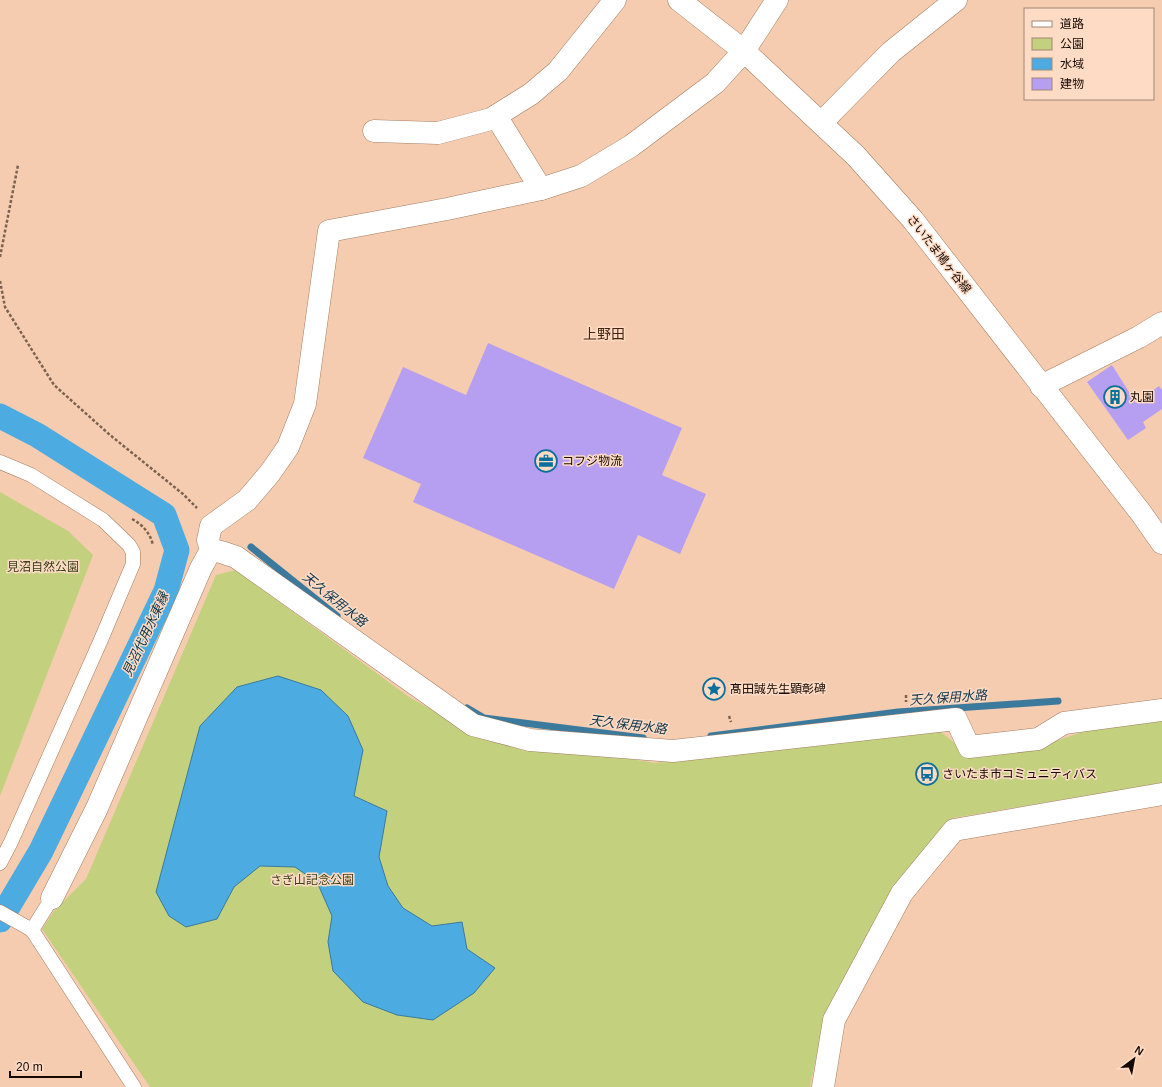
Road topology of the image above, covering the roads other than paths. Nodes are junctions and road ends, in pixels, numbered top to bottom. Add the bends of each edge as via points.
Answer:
1 (615, 0) edge
2 (679, 0) edge
3 (777, 0) edge
4 (956, 0) edge
5 (744, 51) junction
6 (496, 116) junction
7 (821, 124) junction
8 (374, 131) dead end
9 (541, 189) junction
10 (1162, 323) edge
11 (1041, 386) junction
12 (0, 462) edge
13 (1162, 543) edge
14 (211, 550) junction
15 (1162, 710) edge
16 (1162, 794) edge
17 (0, 863) edge
18 (52, 898) joint
19 (0, 912) edge
20 (29, 928) junction
21 (134, 1087) edge
22 (823, 1087) edge

1 - 6 street via 558,71 531,94
2 - 5 street, さいたま鳩ヶ谷線
3 - 5 street
4 - 7 street via 891,52
5 - 7 street, さいたま鳩ヶ谷線
5 - 9 street via 715,82 631,146 581,176
6 - 8 street via 438,134
6 - 9 street
7 - 11 street, さいたま鳩ヶ谷線 via 856,156 913,220
9 - 14 street via 329,231 305,404 288,447 270,473 247,500 211,526 208,540
10 - 11 street via 1139,338
11 - 13 street, さいたま鳩ヶ谷線
12 - 17 lane via 31,475 103,520 133,552 133,564 111,617
14 - 15 street via 236,557 473,726 530,740 673,751 956,719 969,747 1038,739 1064,723
14 - 18 street via 98,808
16 - 22 street via 954,830 902,892 834,1020
18 - 20 lane
19 - 20 lane
20 - 21 lane

